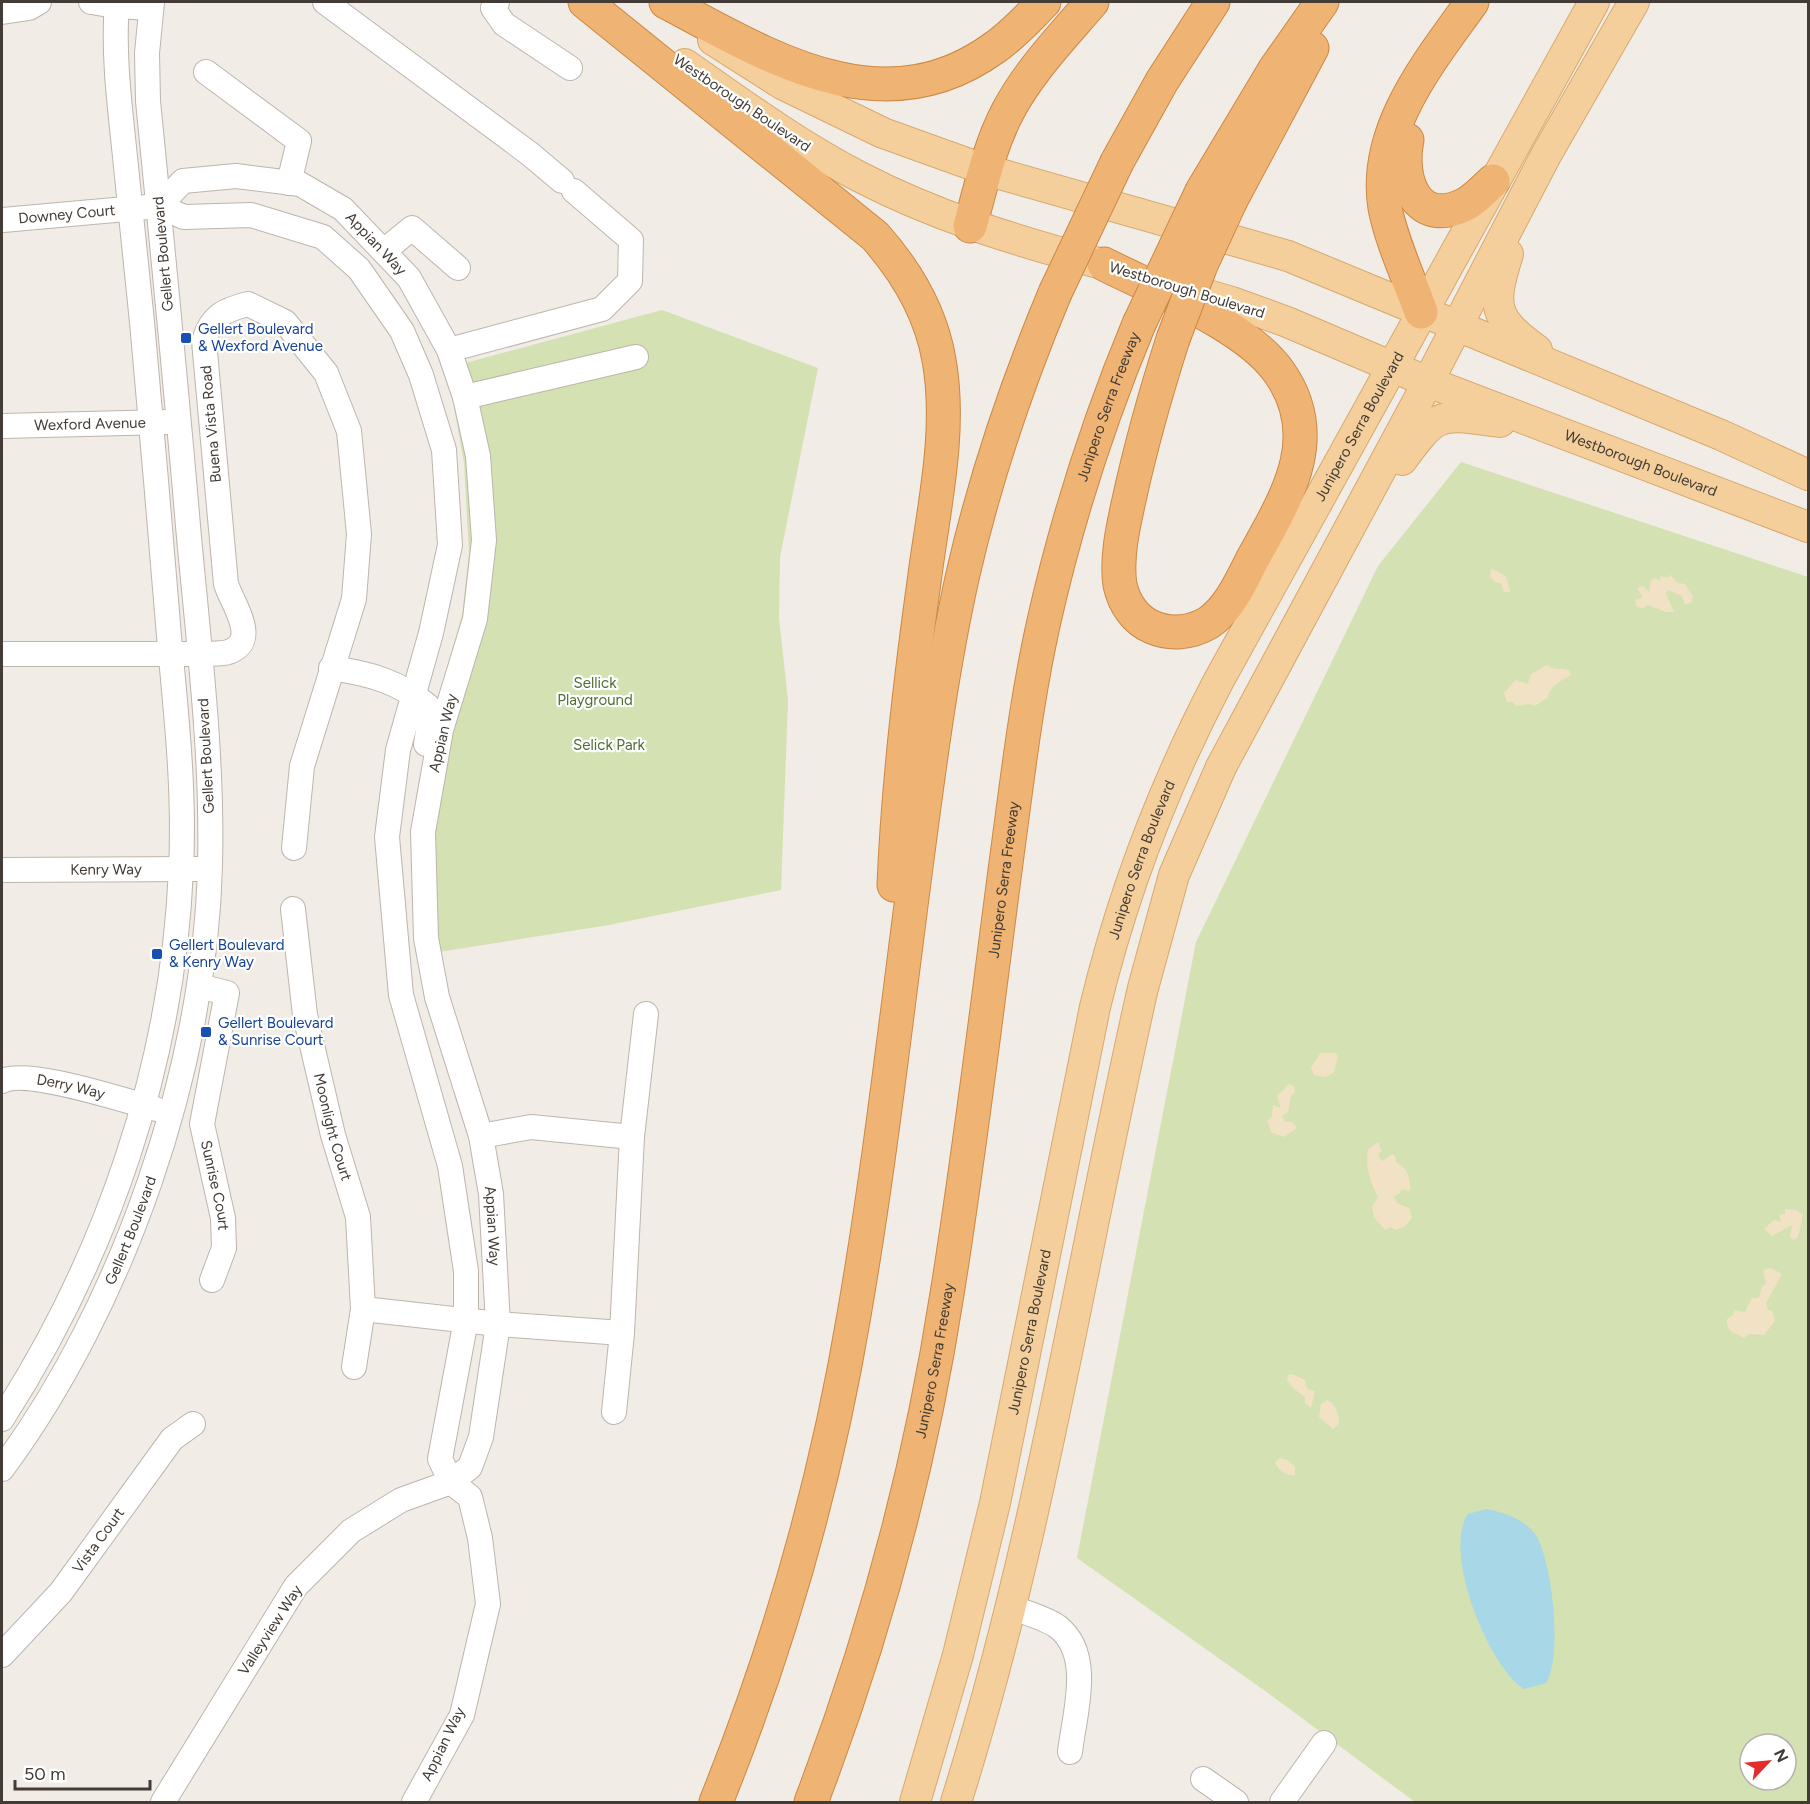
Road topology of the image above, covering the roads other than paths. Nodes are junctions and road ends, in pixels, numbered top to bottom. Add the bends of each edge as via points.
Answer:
1 (39, 2) edge
2 (91, 2) edge
3 (325, 2) edge
4 (498, 2) edge
5 (585, 2) edge
6 (594, 2) edge
7 (660, 2) edge
8 (666, 2) edge
9 (1044, 2) edge
10 (1092, 2) edge
11 (1213, 2) edge
12 (1322, 2) edge
13 (1336, 2) edge
14 (1472, 2) edge
15 (1594, 2) edge
16 (1634, 2) edge
17 (117, 4) edge
18 (152, 5) edge
19 (2, 12) edge
20 (1447, 37) junction
21 (570, 68) dead end
22 (206, 72) dead end
23 (986, 170) junction
24 (1493, 182) junction
25 (289, 183) junction
26 (1528, 190) junction
27 (1217, 196) junction
28 (159, 206) junction
29 (130, 209) junction
30 (3, 220) edge
31 (970, 226) junction
32 (384, 251) junction
33 (1104, 264) junction
34 (458, 268) dead end
35 (1421, 312) junction
36 (1457, 326) junction
37 (449, 350) junction
38 (636, 357) dead end
39 (1392, 366) junction
40 (1569, 373) junction
41 (1428, 382) junction
42 (465, 397) junction
43 (179, 422) junction
44 (152, 423) junction
45 (2, 426) edge
46 (1549, 428) junction
47 (1809, 475) edge
48 (1809, 527) edge
49 (1331, 560) junction
50 (2, 654) edge
51 (200, 654) junction
52 (171, 655) junction
53 (332, 668) junction
54 (414, 694) junction
55 (425, 819) junction
56 (294, 848) dead end
57 (210, 868) junction
58 (181, 869) junction
59 (2, 870) edge
60 (292, 909) dead end
61 (199, 986) junction
62 (646, 1014) dead end
63 (2, 1081) edge
64 (887, 1082) junction
65 (142, 1106) junction
66 (170, 1113) junction
67 (202, 1124) junction
68 (481, 1136) junction
69 (632, 1137) junction
70 (212, 1281) dead end
71 (363, 1309) junction
72 (466, 1320) junction
73 (498, 1324) junction
74 (622, 1333) junction
75 (354, 1367) dead end
76 (614, 1412) dead end
77 (2, 1419) edge
78 (193, 1424) dead end
79 (2, 1469) edge
80 (451, 1482) junction
81 (1011, 1607) junction
82 (2, 1655) edge
83 (1323, 1743) dead end
84 (1070, 1752) dead end
85 (1203, 1779) dead end
86 (163, 1803) edge
87 (414, 1803) edge
88 (716, 1803) edge
89 (811, 1803) edge
90 (915, 1803) edge
91 (956, 1803) edge
92 (1236, 1803) edge
93 (1281, 1803) edge

1 - 19 street via 29,8
2 - 17 street
3 - 37 street via 530,154 631,240 630,281 602,309
4 - 21 street via 494,8 504,24
5 - 64 highway via 875,236 911,285 935,339 942,379 941,440 899,789
6 - 31 main road, Westborough Boulevard via 800,143 860,178
7 - 23 main road via 736,56 821,105 883,133
8 - 9 highway via 798,68 876,85 920,81 970,63 1004,40
10 - 23 highway via 1017,96
11 - 64 highway, bridge via 1117,162 1055,293 1004,430 959,593 934,730
12 - 27 highway, Junipero Serra Freeway via 1270,78
13 - 27 highway
14 - 20 highway
15 - 24 main road, Junipero Serra Boulevard
16 - 26 main road
17 - 18 street
17 - 29 street, Gellert Boulevard via 120,103
18 - 28 street, Gellert Boulevard via 148,101
20 - 24 highway via 1424,82 1411,124 1404,168 1407,184 1414,197 1426,206 1451,210 1466,205
20 - 35 highway via 1397,120 1384,165 1385,208
22 - 25 street via 299,141
23 - 31 highway
23 - 35 main road via 1288,256
24 - 35 main road, Junipero Serra Boulevard
25 - 28 street, Appian Way via 236,176 183,181
25 - 32 street, Appian Way via 300,184 343,209
26 - 36 main road
26 - 40 main road via 1497,288 1499,306 1503,321 1515,334
27 - 33 highway, bridge via 1201,265 1173,339 1138,461 1119,575 1122,593 1137,617 1154,628 1180,632 1194,629 1215,617 1231,597 1294,478 1300,446 1299,420 1280,372 1251,343 1213,320
27 - 89 highway, Junipero Serra Freeway, bridge via 1139,324 1084,471 1043,624 1018,771 934,1374 878,1606
28 - 29 street, Appian Way
28 - 43 street, Gellert Boulevard
28 - 54 street, Appian Way via 184,217 251,215 323,237 359,269 402,331 421,375 444,450 450,545
29 - 30 street, Downey Court
29 - 44 street, Gellert Boulevard
31 - 33 main road, Westborough Boulevard
32 - 34 street via 412,228
32 - 37 street, Appian Way via 409,278
33 - 39 main road, Westborough Boulevard via 1232,302
35 - 36 main road
35 - 39 main road, Junipero Serra Boulevard
36 - 40 main road
36 - 41 main road
37 - 42 street, Appian Way
38 - 42 street
39 - 41 main road, Westborough Boulevard
39 - 90 main road, Junipero Serra Boulevard via 1192,732 1152,820 1125,894 1095,1007 980,1570
40 - 47 main road
41 - 46 main road, Westborough Boulevard
41 - 49 main road
42 - 55 street, Appian Way via 478,456 484,540 475,619 441,730
43 - 44 street, Wexford Avenue
43 - 51 street, Gellert Boulevard
44 - 45 street, Wexford Avenue
44 - 52 street, Gellert Boulevard
46 - 48 main road, Westborough Boulevard
46 - 49 main road via 1453,416 1436,420 1424,430
49 - 81 main road via 1203,802 1162,913 1126,1064
50 - 52 street
51 - 52 street
51 - 53 street, Buena Vista Road via 232,651 243,636 242,617 226,584 204,341 208,326 217,315 248,304 285,322 326,373 349,431 359,534 354,599
51 - 57 street, Gellert Boulevard via 210,803
52 - 58 street, Gellert Boulevard via 182,803
53 - 54 street via 358,671
53 - 56 street, Buena Vista Road via 302,766
54 - 55 street via 428,706 430,718 415,797 415,809
54 - 72 street, Appian Way via 398,750 387,837 393,917 401,995 450,1166 466,1271
55 - 68 street, Appian Way via 426,938 437,997
57 - 58 street, Kenry Way
57 - 61 street, Gellert Boulevard
58 - 59 street, Kenry Way
58 - 65 street, Gellert Boulevard via 169,992
60 - 71 street, Moonlight Court via 305,1015 333,1135 358,1217
61 - 66 street, Gellert Boulevard
61 - 67 street, Sunrise Court via 227,993
62 - 69 street
63 - 65 street, Derry Way via 10,1077 44,1080
64 - 88 highway via 854,1317 821,1474 773,1646
65 - 66 street, Derry Way
65 - 77 street, Gellert Boulevard via 119,1181 72,1297
66 - 67 street, Sunrise Court
66 - 79 street, Gellert Boulevard via 146,1191 97,1310 44,1406
67 - 70 street, Sunrise Court via 223,1218 224,1248
68 - 69 street via 531,1127
68 - 73 street, Appian Way via 491,1194
69 - 74 street
71 - 72 street
71 - 75 street, Moonlight Court
72 - 73 street
72 - 80 street, Appian Way via 440,1459
73 - 74 street
73 - 80 street, Appian Way via 481,1437 470,1467
74 - 76 street
78 - 82 street, Vista Court via 160,1453 61,1592
80 - 86 street, Valleyview Way via 401,1500 351,1531 296,1586
80 - 87 street, Appian Way via 470,1497 480,1538 488,1604 462,1715
81 - 84 street via 1056,1625 1071,1641 1079,1676
81 - 91 main road
83 - 93 street
85 - 92 street

